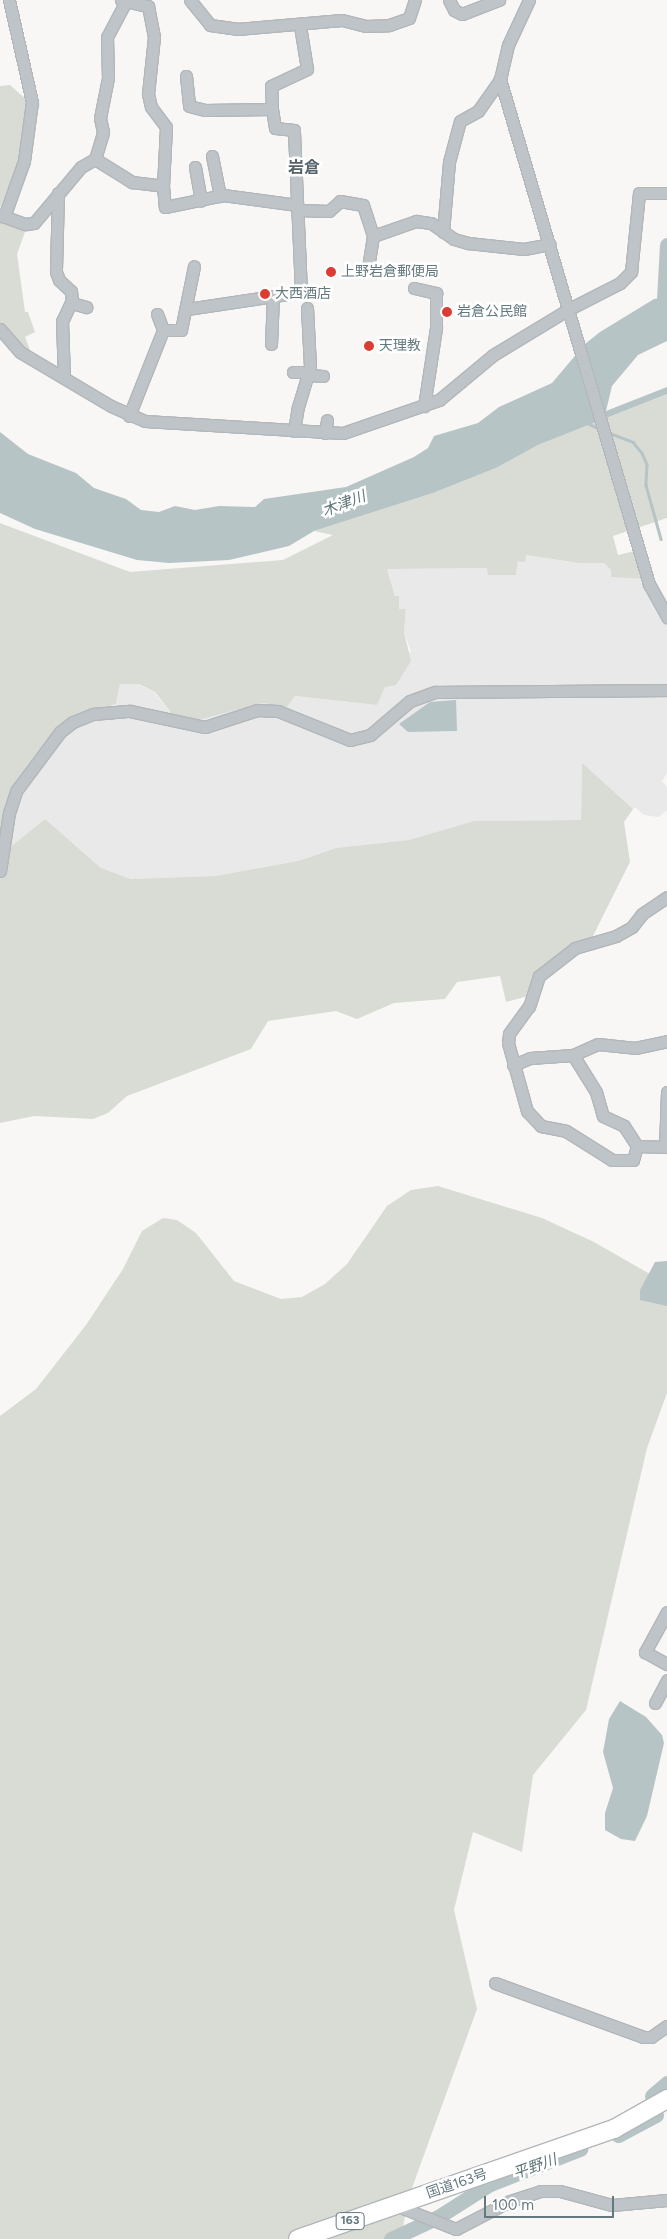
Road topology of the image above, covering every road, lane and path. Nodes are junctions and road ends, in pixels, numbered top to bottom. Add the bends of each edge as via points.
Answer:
1 (9, 0) edge
2 (190, 0) edge
3 (416, 0) edge
4 (450, 0) edge
5 (500, 0) edge
6 (529, 0) edge
7 (123, 1) edge
8 (148, 3) edge
9 (300, 26) junction
10 (186, 76) dead end
11 (500, 79) junction
12 (272, 108) junction
13 (212, 156) dead end
14 (95, 159) junction
15 (195, 167) dead end
16 (163, 186) junction
17 (58, 193) junction
18 (667, 193) edge
19 (220, 196) junction
20 (201, 200) junction
21 (298, 208) junction
22 (2, 216) edge
23 (443, 232) junction
24 (373, 236) junction
25 (550, 244) junction
26 (194, 266) dead end
27 (368, 267) dead end
28 (414, 288) dead end
29 (273, 297) junction
30 (72, 303) junction
31 (86, 306) dead end
32 (307, 308) dead end
33 (187, 309) junction
34 (570, 311) junction
35 (157, 314) dead end
36 (0, 329) edge
37 (164, 330) junction
38 (271, 344) dead end
39 (293, 372) dead end
40 (309, 374) junction
41 (323, 376) dead end
42 (64, 378) junction
43 (424, 406) junction
44 (129, 416) junction
45 (327, 420) dead end
46 (294, 431) junction
47 (325, 432) junction
48 (667, 617) edge
49 (667, 690) edge
50 (0, 871) edge
51 (667, 897) edge
52 (667, 1041) edge
53 (573, 1055) junction
54 (513, 1065) junction
55 (667, 1092) edge
56 (638, 1146) junction
57 (666, 1147) edge
58 (667, 1612) edge
59 (667, 1664) edge
60 (665, 1687) edge
61 (655, 1703) dead end
62 (495, 1983) dead end
63 (667, 2026) edge
64 (667, 2099) edge
65 (667, 2200) edge
66 (401, 2203) junction
67 (298, 2239) edge

1 - 22 street via 28,74 32,110 24,161
2 - 9 street via 204,20 216,28
3 - 9 street via 409,18 389,25 366,26 342,20
4 - 5 street via 454,10 462,14
6 - 11 street via 508,45
7 - 8 street
7 - 14 street via 107,38 108,78 100,118 103,132
8 - 16 street via 154,37 148,94 151,107 166,127
9 - 12 street via 307,69 271,86
10 - 12 street via 189,106 205,110
11 - 23 street via 478,111 460,122 449,162
11 - 25 street
12 - 21 street via 275,128 294,130
13 - 19 street
14 - 16 street via 132,182
14 - 17 street via 81,167
15 - 20 street
16 - 20 street via 166,207
17 - 22 street via 30,224
17 - 30 street via 56,272 71,291
18 - 34 street via 639,193 631,272 598,297
19 - 20 street
19 - 21 street via 247,196
21 - 24 street via 329,211 340,201 358,203 365,208
21 - 29 street via 301,292
23 - 24 street via 431,223 416,221
23 - 25 street via 461,241 512,249
24 - 27 street
25 - 34 street
26 - 33 street
28 - 43 street via 436,293 436,328
29 - 33 street
29 - 38 street
30 - 31 street
30 - 42 street via 62,321
32 - 40 street
33 - 37 street via 181,330
34 - 43 street via 493,355 449,393
34 - 48 street via 644,567 656,600
35 - 37 street
36 - 42 street via 20,352
37 - 44 street
39 - 40 street
40 - 41 street
40 - 46 street
42 - 44 street
43 - 47 street via 355,431
44 - 46 street via 156,422
45 - 47 street
46 - 47 street
49 - 50 street via 435,692 410,701 370,735 357,740 339,738 278,711 257,710 205,727 130,711 93,714 72,722 60,732 16,792 9,813
51 - 54 street via 642,914 632,927 616,936 575,948 539,976 529,1006 509,1034
52 - 53 street via 635,1048 598,1044
53 - 54 street via 530,1058
53 - 56 street via 596,1092 604,1116 624,1126
54 - 56 street via 526,1111 541,1126 566,1131 612,1160 633,1160
55 - 57 street
56 - 57 street
58 - 59 street via 645,1652
60 - 61 street
62 - 63 street via 644,2037 651,2038
64 - 66 highway, 国道163号 / 163 via 614,2128
65 - 66 street via 612,2205 560,2191 540,2191 510,2201 462,2228 439,2224 405,2209
66 - 67 highway, 国道163号 / 163

